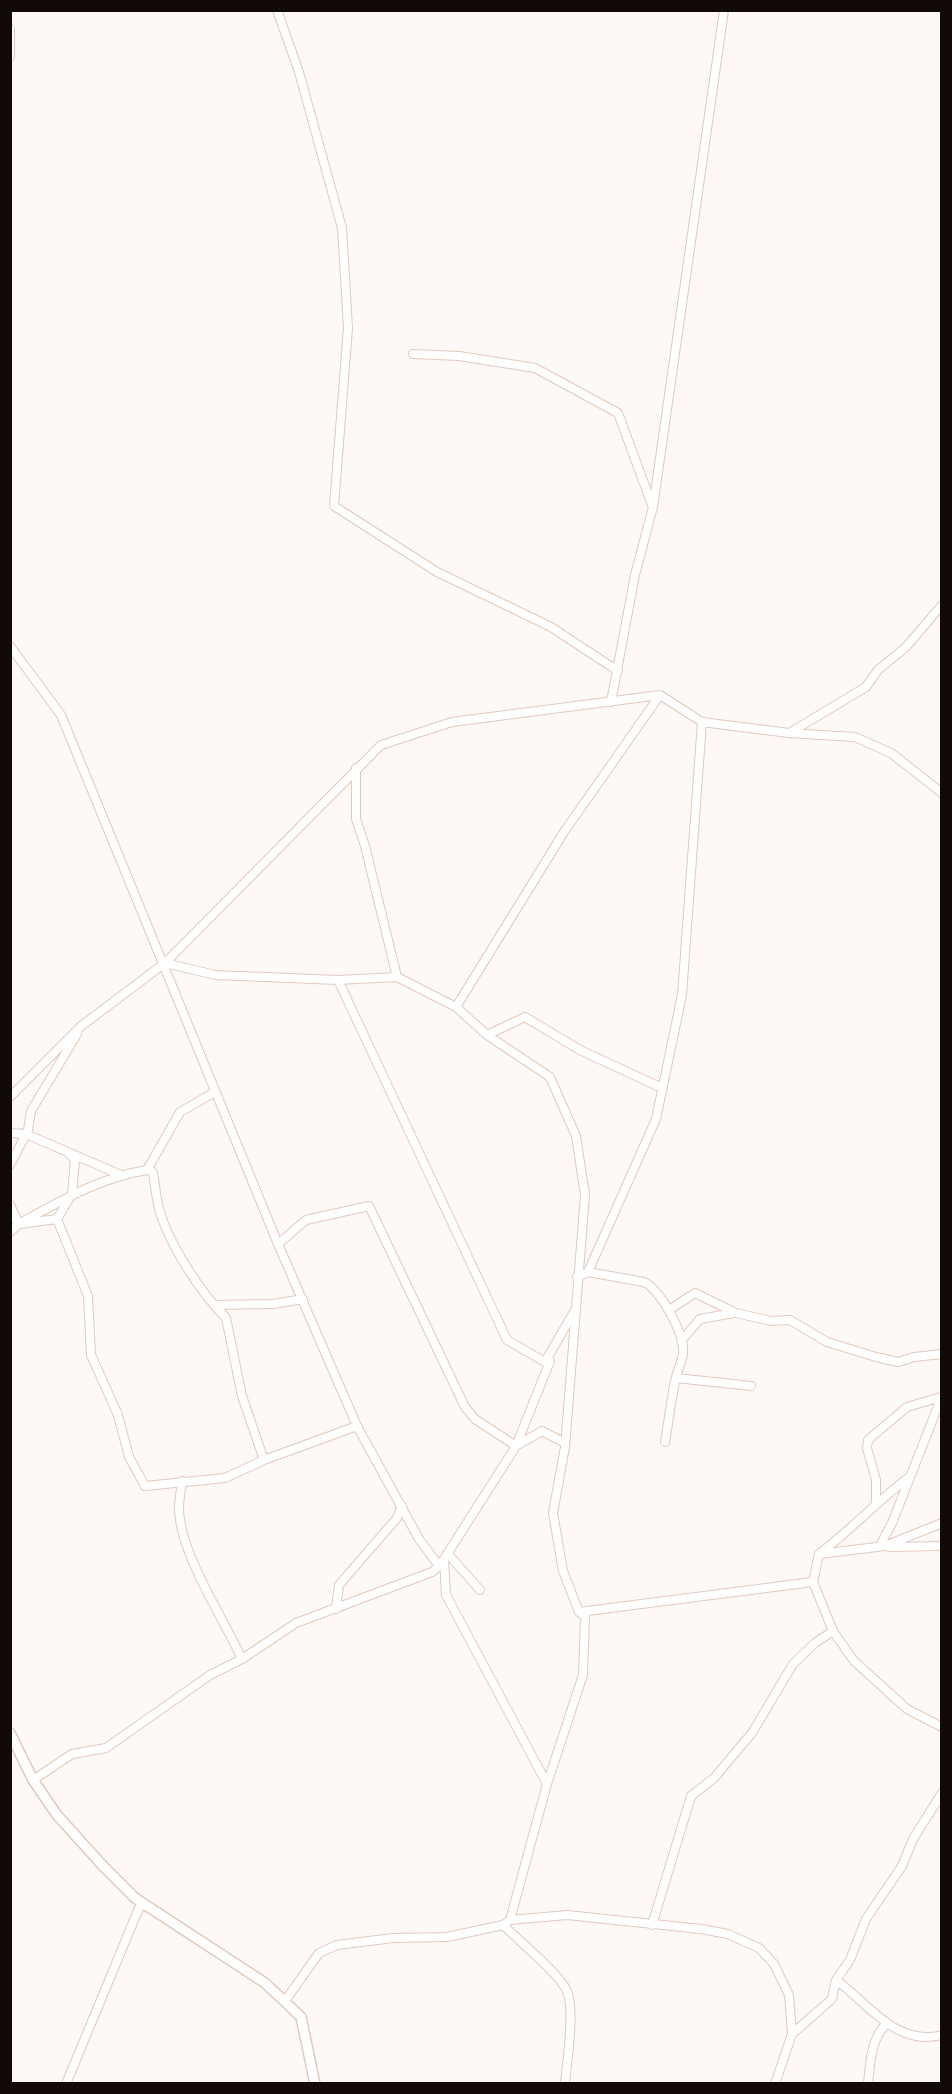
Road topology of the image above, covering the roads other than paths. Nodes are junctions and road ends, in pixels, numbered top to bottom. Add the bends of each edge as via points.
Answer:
1 (277, 10) edge
2 (724, 10) edge
3 (10, 29) edge
4 (10, 57) edge
5 (413, 354) dead end
6 (653, 507) junction
7 (942, 605) edge
8 (10, 646) edge
9 (618, 671) junction
10 (660, 696) junction
11 (611, 702) junction
12 (702, 722) junction
13 (789, 734) junction
14 (356, 768) junction
15 (942, 793) edge
16 (165, 963) junction
17 (397, 977) junction
18 (338, 980) junction
19 (456, 1007) junction
20 (80, 1027) junction
21 (487, 1035) junction
22 (662, 1088) junction
23 (216, 1092) junction
24 (10, 1097) edge
25 (10, 1133) edge
26 (26, 1134) junction
27 (62, 1148) junction
28 (10, 1165) edge
29 (147, 1170) junction
30 (121, 1175) junction
31 (72, 1194) junction
32 (10, 1205) edge
33 (10, 1214) edge
34 (57, 1219) junction
35 (19, 1224) junction
36 (10, 1232) edge
37 (278, 1244) junction
38 (588, 1272) junction
39 (577, 1278) junction
40 (303, 1299) junction
41 (214, 1305) junction
42 (577, 1306) junction
43 (669, 1310) junction
44 (736, 1313) junction
45 (681, 1341) junction
46 (942, 1354) edge
47 (545, 1362) junction
48 (676, 1378) junction
49 (751, 1386) dead end
50 (941, 1397) edge
51 (357, 1426) junction
52 (665, 1442) dead end
53 (565, 1443) junction
54 (516, 1446) junction
55 (264, 1460) junction
56 (909, 1477) junction
57 (182, 1481) junction
58 (876, 1502) junction
59 (402, 1506) junction
60 (942, 1524) edge
61 (942, 1546) edge
62 (879, 1547) junction
63 (819, 1554) junction
64 (444, 1560) junction
65 (813, 1582) junction
66 (480, 1590) dead end
67 (336, 1609) junction
68 (579, 1612) junction
69 (833, 1631) junction
70 (242, 1659) junction
71 (942, 1727) edge
72 (10, 1733) edge
73 (33, 1780) junction
74 (547, 1784) junction
75 (942, 1793) edge
76 (144, 1904) junction
77 (510, 1920) junction
78 (502, 1925) junction
79 (652, 1925) junction
80 (836, 1980) junction
81 (285, 2001) junction
82 (886, 2023) junction
83 (792, 2034) junction
84 (942, 2035) edge
85 (66, 2084) edge
86 (315, 2084) edge
87 (565, 2084) edge
88 (775, 2084) edge
89 (868, 2084) edge

1 - 9 street via 299,72 342,228 348,328 334,506 437,572 552,627
2 - 6 street
3 - 4 street
5 - 6 street via 459,356 535,368 618,413
6 - 9 street via 635,575
7 - 13 street via 866,687
8 - 16 street via 61,715
9 - 11 street
10 - 11 street
10 - 12 street
10 - 19 street via 564,832
11 - 14 street via 452,722 381,745
12 - 13 street
12 - 22 street via 682,995
13 - 15 street via 855,736 891,753
14 - 16 street
14 - 17 street via 356,819
16 - 18 street via 215,975
16 - 20 street
16 - 23 street
17 - 18 street
17 - 19 street
18 - 47 street via 507,1340
19 - 21 street
20 - 24 street
20 - 26 street via 32,1112
21 - 22 street via 525,1017 580,1050
21 - 39 street via 550,1077 576,1136 585,1195
22 - 38 street via 656,1119
23 - 29 street via 180,1112
23 - 37 street
25 - 26 street
26 - 27 street
26 - 28 street
27 - 30 street
27 - 31 street via 75,1160
29 - 30 street
29 - 41 street via 153,1172 159,1210 179,1251 196,1284
30 - 31 street
31 - 34 street
31 - 35 street
32 - 35 street
33 - 35 street
34 - 35 street
34 - 57 street via 88,1296 91,1355 118,1415 129,1457 145,1486
35 - 36 street
37 - 40 street
37 - 54 street via 306,1220 369,1206 465,1407 475,1419
38 - 39 street
38 - 43 street via 651,1285
39 - 42 street
40 - 41 street
40 - 51 street
41 - 55 street via 226,1318 242,1396
42 - 47 street
42 - 53 street
43 - 44 street via 695,1293
43 - 45 street
44 - 45 street via 700,1319
44 - 46 street via 771,1321 790,1320 827,1342 898,1362
45 - 48 street via 683,1353
47 - 54 street via 550,1361
48 - 49 street
48 - 52 street
50 - 56 street
50 - 58 street via 907,1407 868,1440
51 - 55 street
51 - 59 street
53 - 54 street via 542,1431
53 - 68 street via 553,1513 563,1571
54 - 64 street
55 - 57 street via 225,1478
56 - 58 street
56 - 62 street
57 - 70 street via 179,1510 184,1538
58 - 63 street via 851,1530
59 - 64 street via 419,1539
59 - 67 street via 397,1518 339,1586
60 - 62 street
61 - 62 street
62 - 63 street
63 - 65 street
64 - 66 street
64 - 67 street via 432,1572
64 - 74 street via 446,1595
65 - 68 street
65 - 69 street
67 - 70 street via 296,1623
68 - 74 street via 585,1616 583,1675
69 - 71 street via 854,1661 907,1709
69 - 79 street via 793,1665 752,1733 714,1778 691,1796
70 - 73 street via 210,1675 106,1748 72,1754
72 - 73 street
73 - 76 street via 57,1815
74 - 77 street
75 - 80 street via 902,1866 866,1919 855,1951
76 - 81 street via 265,1983
76 - 85 street
77 - 78 street
77 - 79 street via 567,1915
78 - 81 street via 447,1937 393,1938 337,1946 320,1953
78 - 87 street via 567,1992 570,2031
79 - 83 street via 728,1934 759,1948 774,1964 789,1995
80 - 82 street
80 - 83 street via 832,1999
81 - 86 street via 301,2017
82 - 84 street via 906,2036 926,2039
82 - 89 street via 874,2045
83 - 88 street

